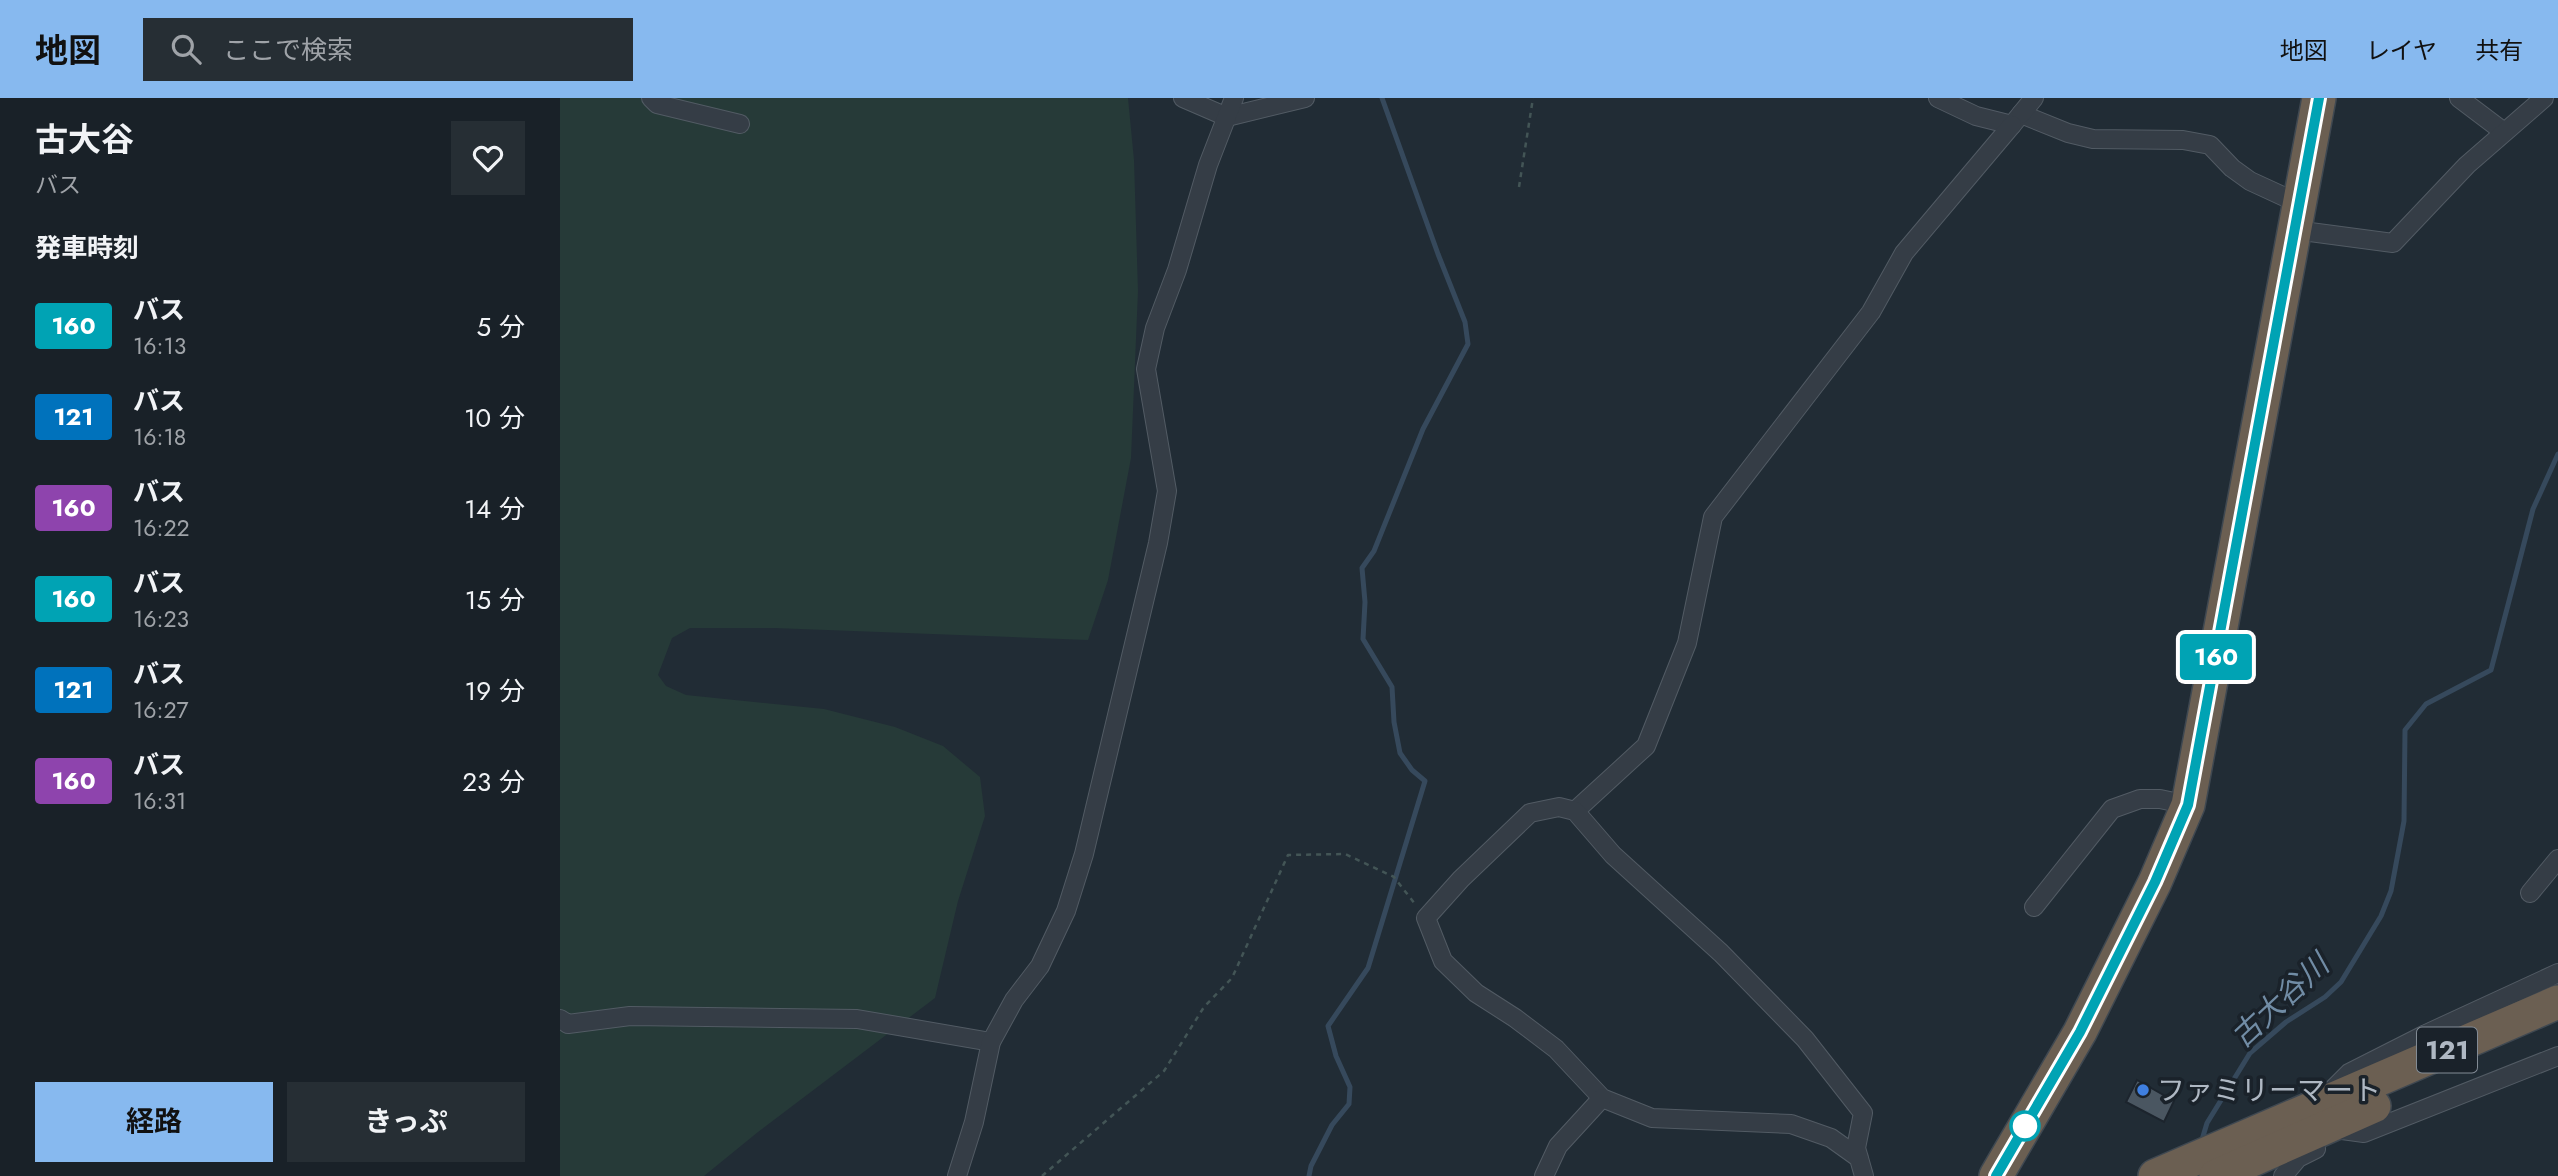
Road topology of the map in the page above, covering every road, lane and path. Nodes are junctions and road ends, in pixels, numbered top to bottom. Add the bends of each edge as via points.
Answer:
1 (651, 98) edge
2 (1183, 98) edge
3 (1234, 98) edge
4 (1305, 98) edge
5 (1532, 98) edge
6 (1938, 98) edge
7 (2034, 98) edge
8 (2319, 98) edge
9 (2459, 98) edge
10 (2544, 98) edge
11 (1227, 117) junction
12 (2016, 120) junction
13 (740, 124) dead end
14 (2504, 132) junction
15 (1519, 187) dead end
16 (2298, 217) junction
17 (2188, 805) junction
18 (1575, 811) junction
19 (2557, 862) edge
20 (2530, 893) dead end
21 (2034, 907) dead end
22 (1426, 918) junction
23 (2558, 973) edge
24 (2558, 1002) edge
25 (560, 1019) edge
26 (2558, 1025) edge
27 (991, 1042) junction
28 (2558, 1056) edge
29 (1602, 1098) junction
30 (2314, 1116) junction
31 (1858, 1158) junction
32 (2192, 1166) edge
33 (1998, 1174) edge
34 (957, 1176) edge
35 (1042, 1176) edge
36 (1544, 1176) edge
37 (1864, 1176) edge
38 (2283, 1176) edge

1 - 13 street via 657,104
2 - 11 street
3 - 11 street
4 - 11 street
5 - 15 path
6 - 12 street via 1976,116
7 - 12 street
8 - 16 highway
9 - 14 street
10 - 14 street
11 - 27 street via 1155,328 1146,369 1167,491 1084,854 1066,911 1040,966
12 - 16 street via 2093,139 2183,140 2210,145 2232,168
12 - 18 street via 1903,253 1871,312 1713,517 1687,643 1646,746
14 - 16 street via 2467,164 2393,243
16 - 17 highway
17 - 21 street via 2140,799 2112,809
17 - 33 highway via 2080,1032
18 - 22 street via 1559,807 1530,813
18 - 31 street via 1613,855 1721,953 1805,1039 1863,1113
19 - 20 street
22 - 29 street via 1443,961 1476,993 1556,1049
22 - 35 path via 1394,877 1345,854 1288,855 1232,978 1204,1007 1164,1071
23 - 30 street via 2349,1073
24 - 30 highway, 121 via 2337,1099
25 - 27 street via 568,1024 630,1016 857,1019
26 - 30 highway, 121
27 - 34 street
28 - 30 street via 2364,1133
29 - 31 street via 1652,1118 1791,1124 1830,1138
29 - 36 street via 1558,1146
30 - 32 highway, 121
30 - 38 street via 2332,1140 2298,1157
31 - 37 street

